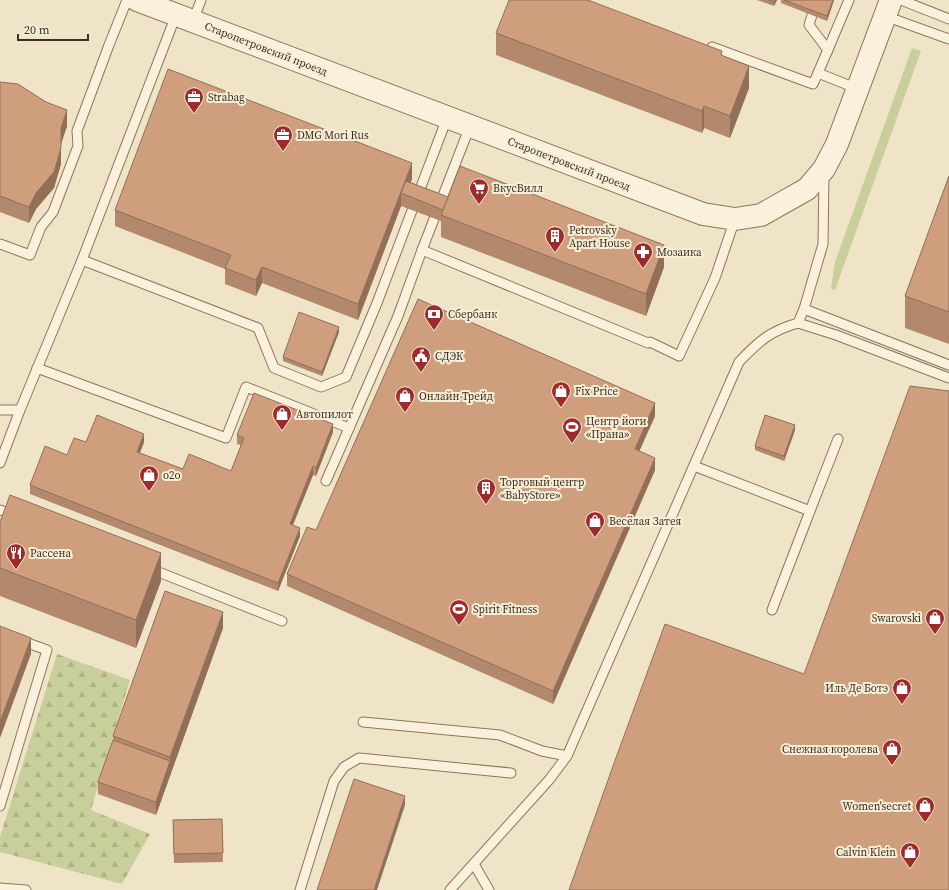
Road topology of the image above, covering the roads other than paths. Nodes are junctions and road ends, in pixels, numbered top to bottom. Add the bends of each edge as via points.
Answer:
1 (127, 0) edge
2 (137, 0) edge
3 (201, 0) edge
4 (849, 0) edge
5 (901, 0) edge
6 (888, 8) edge
7 (812, 15) edge
8 (185, 18) junction
9 (949, 19) edge
10 (949, 39) edge
11 (702, 44) edge
12 (828, 50) junction
13 (818, 73) junction
14 (858, 89) junction
15 (447, 118) junction
16 (470, 126) junction
17 (824, 169) junction
18 (735, 219) junction
19 (0, 244) edge
20 (422, 250) junction
21 (82, 260) junction
22 (804, 309) junction
23 (798, 324) junction
24 (949, 365) edge
25 (37, 368) junction
26 (949, 378) edge
27 (0, 410) edge
28 (20, 410) junction
29 (349, 428) junction
30 (838, 439) dead end
31 (0, 463) edge
32 (694, 466) junction
33 (326, 481) dead end
34 (0, 510) edge
35 (810, 511) junction
36 (22, 518) edge
37 (141, 565) edge
38 (772, 610) dead end
39 (282, 621) dead end
40 (0, 633) edge
41 (363, 722) dead end
42 (567, 756) junction
43 (511, 773) dead end
44 (0, 806) edge
45 (474, 864) junction
46 (0, 888) edge
47 (26, 890) edge
48 (300, 890) edge
49 (450, 890) edge
50 (489, 890) edge

1 - 19 lane via 77,131 78,146 54,212 41,226 30,255
2 - 8 street, Старопетровский проезд
3 - 8 lane
4 - 12 lane
5 - 9 lane
6 - 10 lane
6 - 14 street, Старопетровский проезд
7 - 12 lane via 809,25
8 - 15 street, Старопетровский проезд
8 - 21 lane
11 - 13 lane via 814,84
12 - 13 lane
13 - 14 lane
14 - 17 street, Старопетровский проезд via 837,144
15 - 16 street, Старопетровский проезд
15 - 21 lane via 346,377 321,388 274,368 258,328
16 - 18 street, Старопетровский проезд via 703,214
16 - 20 lane
17 - 18 street, Старопетровский проезд via 807,189 786,202 761,215
17 - 22 lane via 822,244
18 - 20 lane via 715,278 679,356
20 - 29 lane via 398,316
21 - 25 lane
22 - 23 lane
22 - 24 lane
23 - 26 lane
23 - 32 lane via 782,328 766,337 739,362
25 - 28 lane
25 - 29 lane via 226,438 246,387
27 - 28 lane
28 - 31 lane
29 - 33 lane
30 - 35 lane
32 - 35 lane
32 - 42 lane
34 - 36 lane
35 - 38 lane
37 - 39 lane
40 - 44 lane via 47,650
41 - 42 lane via 500,735 542,751
42 - 45 lane via 549,780
43 - 48 lane via 359,758 344,766 334,781
45 - 49 lane
45 - 50 lane
46 - 47 lane

